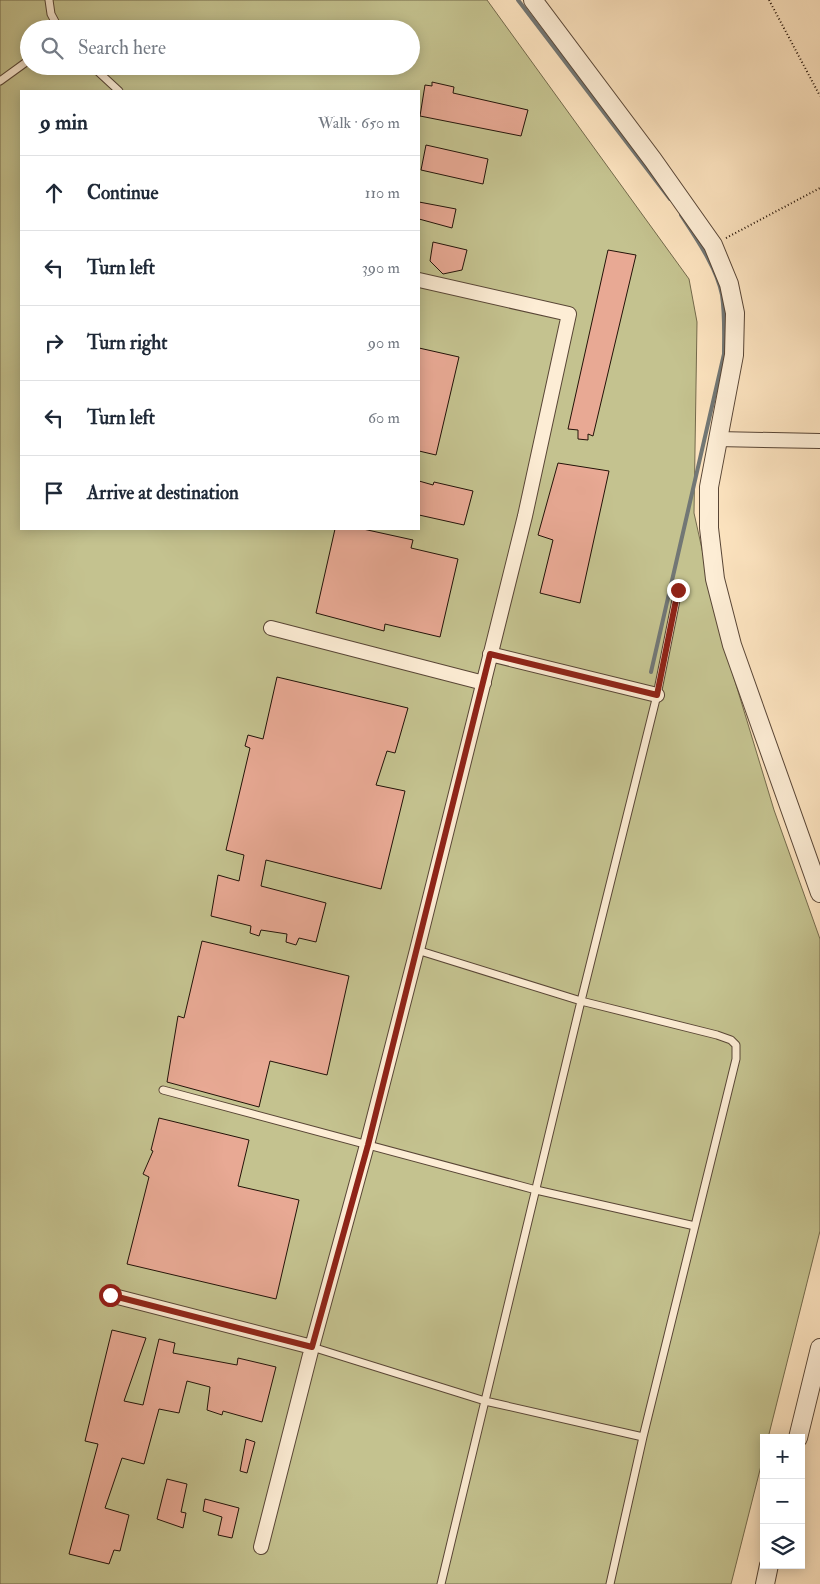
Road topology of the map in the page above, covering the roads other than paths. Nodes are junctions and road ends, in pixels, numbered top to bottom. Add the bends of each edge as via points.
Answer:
1 (49, 0) edge
2 (533, 0) edge
3 (55, 20) edge
4 (20, 67) edge
5 (102, 75) edge
6 (0, 81) edge
7 (118, 90) edge
8 (420, 280) edge
9 (718, 439) junction
10 (820, 442) edge
11 (678, 590) dead end
12 (271, 628) dead end
13 (490, 654) junction
14 (484, 683) junction
15 (657, 695) junction
16 (820, 893) edge
17 (417, 950) junction
18 (581, 1001) junction
19 (163, 1090) dead end
20 (368, 1145) junction
21 (536, 1190) junction
22 (695, 1226) junction
23 (110, 1295) dead end
24 (312, 1347) junction
25 (820, 1348) edge
26 (485, 1401) junction
27 (799, 1434) edge
28 (643, 1437) junction
29 (261, 1548) dead end
30 (768, 1569) edge
31 (441, 1584) edge
32 (610, 1584) edge
33 (765, 1584) edge

1 - 3 lane
2 - 9 street via 647,152 713,245 723,265 735,313 734,355
4 - 6 lane
5 - 7 lane
8 - 13 street via 570,314
9 - 10 street
9 - 16 street via 709,487 714,579 732,645
11 - 15 lane
12 - 14 street
13 - 14 street
13 - 15 street
14 - 17 street
15 - 18 lane
17 - 18 lane
17 - 20 street
18 - 21 lane
18 - 22 lane via 717,1035 736,1045 736,1059
19 - 20 lane
20 - 21 lane
20 - 24 street
21 - 22 lane
21 - 26 lane
22 - 28 lane
23 - 24 street
24 - 26 lane
24 - 29 street
25 - 27 street
26 - 28 lane
26 - 31 lane
28 - 32 lane
30 - 33 street

